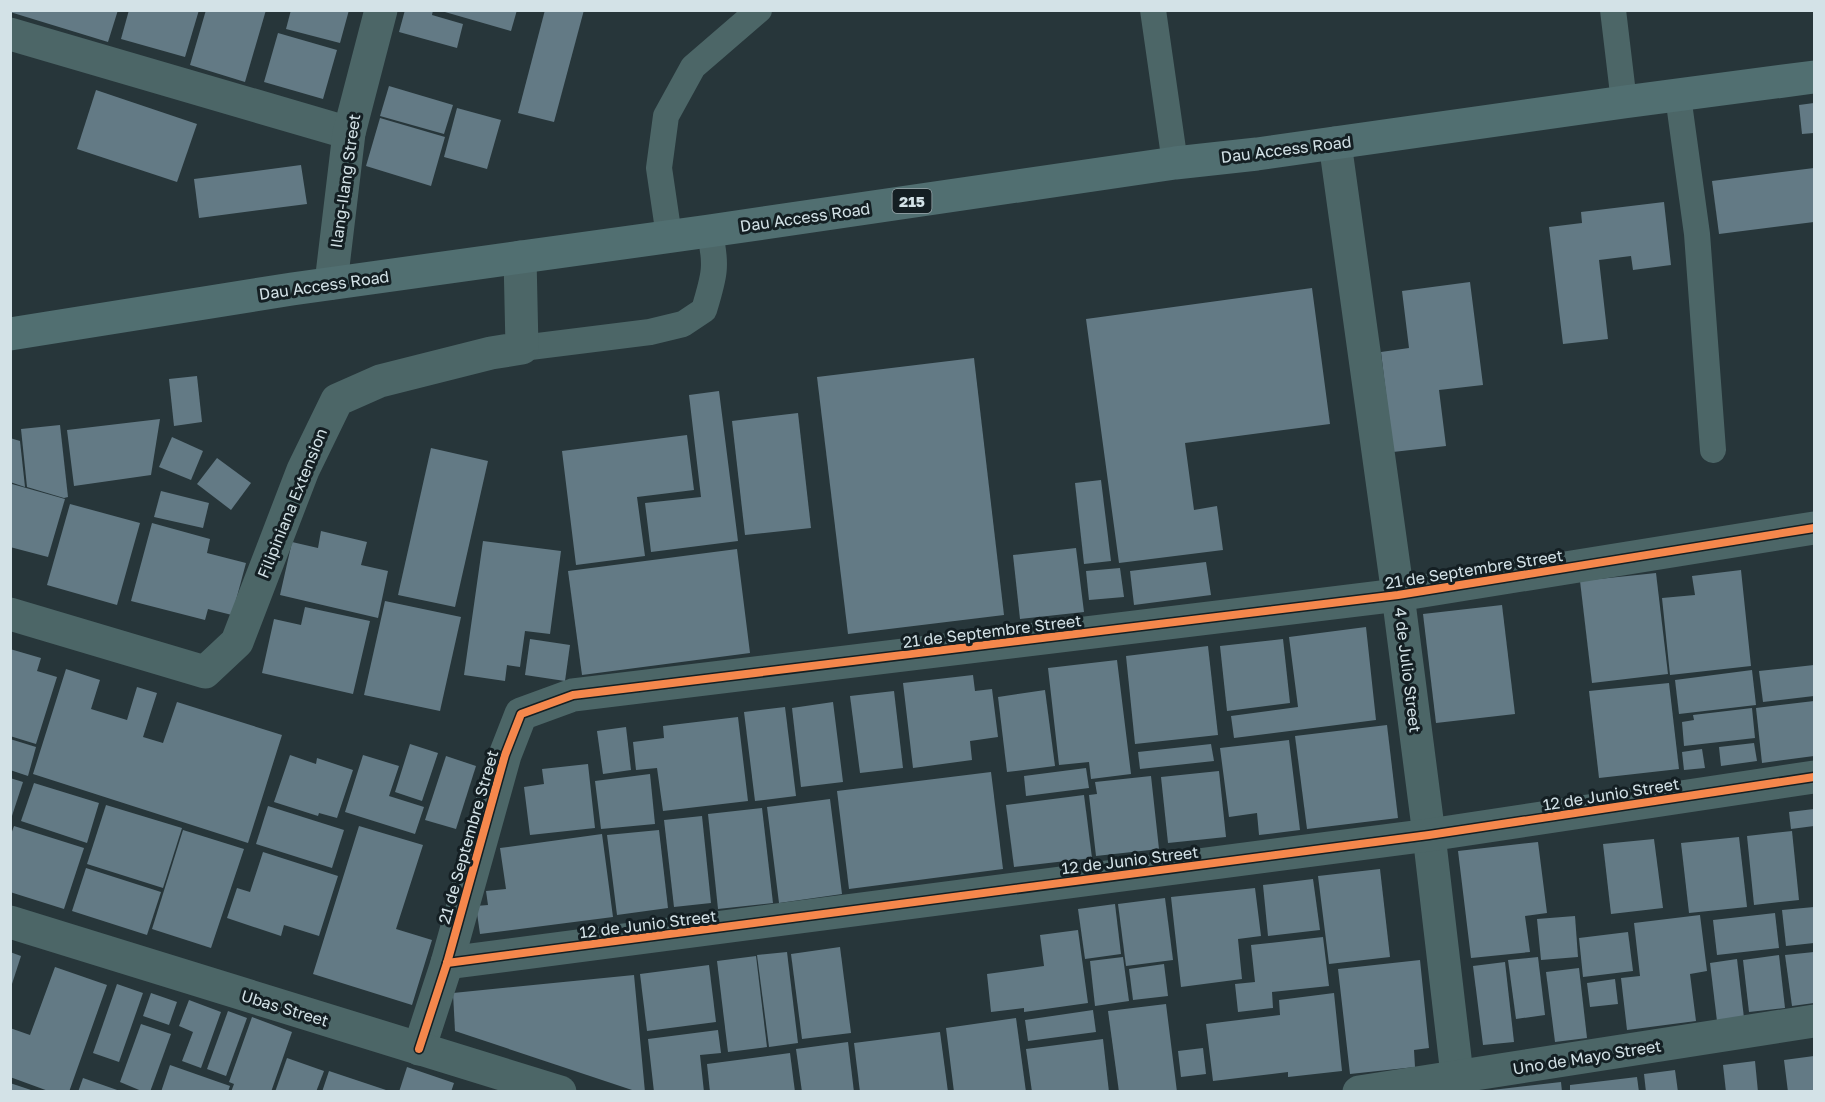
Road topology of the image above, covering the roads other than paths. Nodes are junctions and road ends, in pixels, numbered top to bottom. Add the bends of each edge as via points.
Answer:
1 (381, 10) edge
2 (759, 10) edge
3 (1153, 10) edge
4 (1612, 10) edge
5 (10, 34) edge
6 (1815, 77) edge
7 (1678, 96) junction
8 (1624, 102) junction
9 (349, 133) junction
10 (1335, 143) junction
11 (1175, 163) junction
12 (709, 231) junction
13 (669, 236) junction
14 (520, 257) junction
15 (331, 284) junction
16 (10, 334) edge
17 (522, 348) junction
18 (1713, 450) dead end
19 (1815, 528) edge
20 (1398, 595) junction
21 (10, 614) edge
22 (1815, 777) edge
23 (1429, 835) junction
24 (10, 922) edge
25 (447, 963) junction
26 (1815, 1021) edge
27 (419, 1049) junction
28 (1458, 1084) edge
29 (560, 1092) edge
30 (1359, 1092) edge

1 - 9 street, Ilang-Ilang Street
2 - 13 lane via 693,67 666,116 659,168
3 - 11 lane
4 - 8 lane
5 - 9 street
6 - 7 main road, Dau Access Road / 215
7 - 8 main road, Dau Access Road / 215
7 - 18 lane via 1697,234
8 - 10 main road, Dau Access Road / 215
9 - 15 street, Ilang-Ilang Street
10 - 11 main road, Dau Access Road / 215
10 - 20 street, 4 de Julio Street
11 - 12 main road, Dau Access Road / 215
12 - 13 main road, Dau Access Road / 215
12 - 17 lane via 714,275 704,310 683,324 650,332
13 - 14 main road, Dau Access Road / 215
14 - 15 main road, Dau Access Road / 215
14 - 17 street
15 - 16 main road, Dau Access Road / 215
17 - 21 street, Filipiniana Extension via 380,381 337,400 303,470 237,642 205,672
19 - 20 street, 21 de Septembre Street
20 - 23 street, 4 de Julio Street
20 - 25 street, 21 de Septembre Street via 573,695 521,714 505,755
22 - 23 street, 12 de Junio Street
23 - 25 street, 12 de Junio Street
23 - 28 street, 4 de Julio Street
24 - 27 street, Ubas Street
25 - 27 street, 21 de Septembre Street
26 - 28 street, Uno de Mayo Street
27 - 29 street, Ubas Street
28 - 30 street, Uno de Mayo Street

